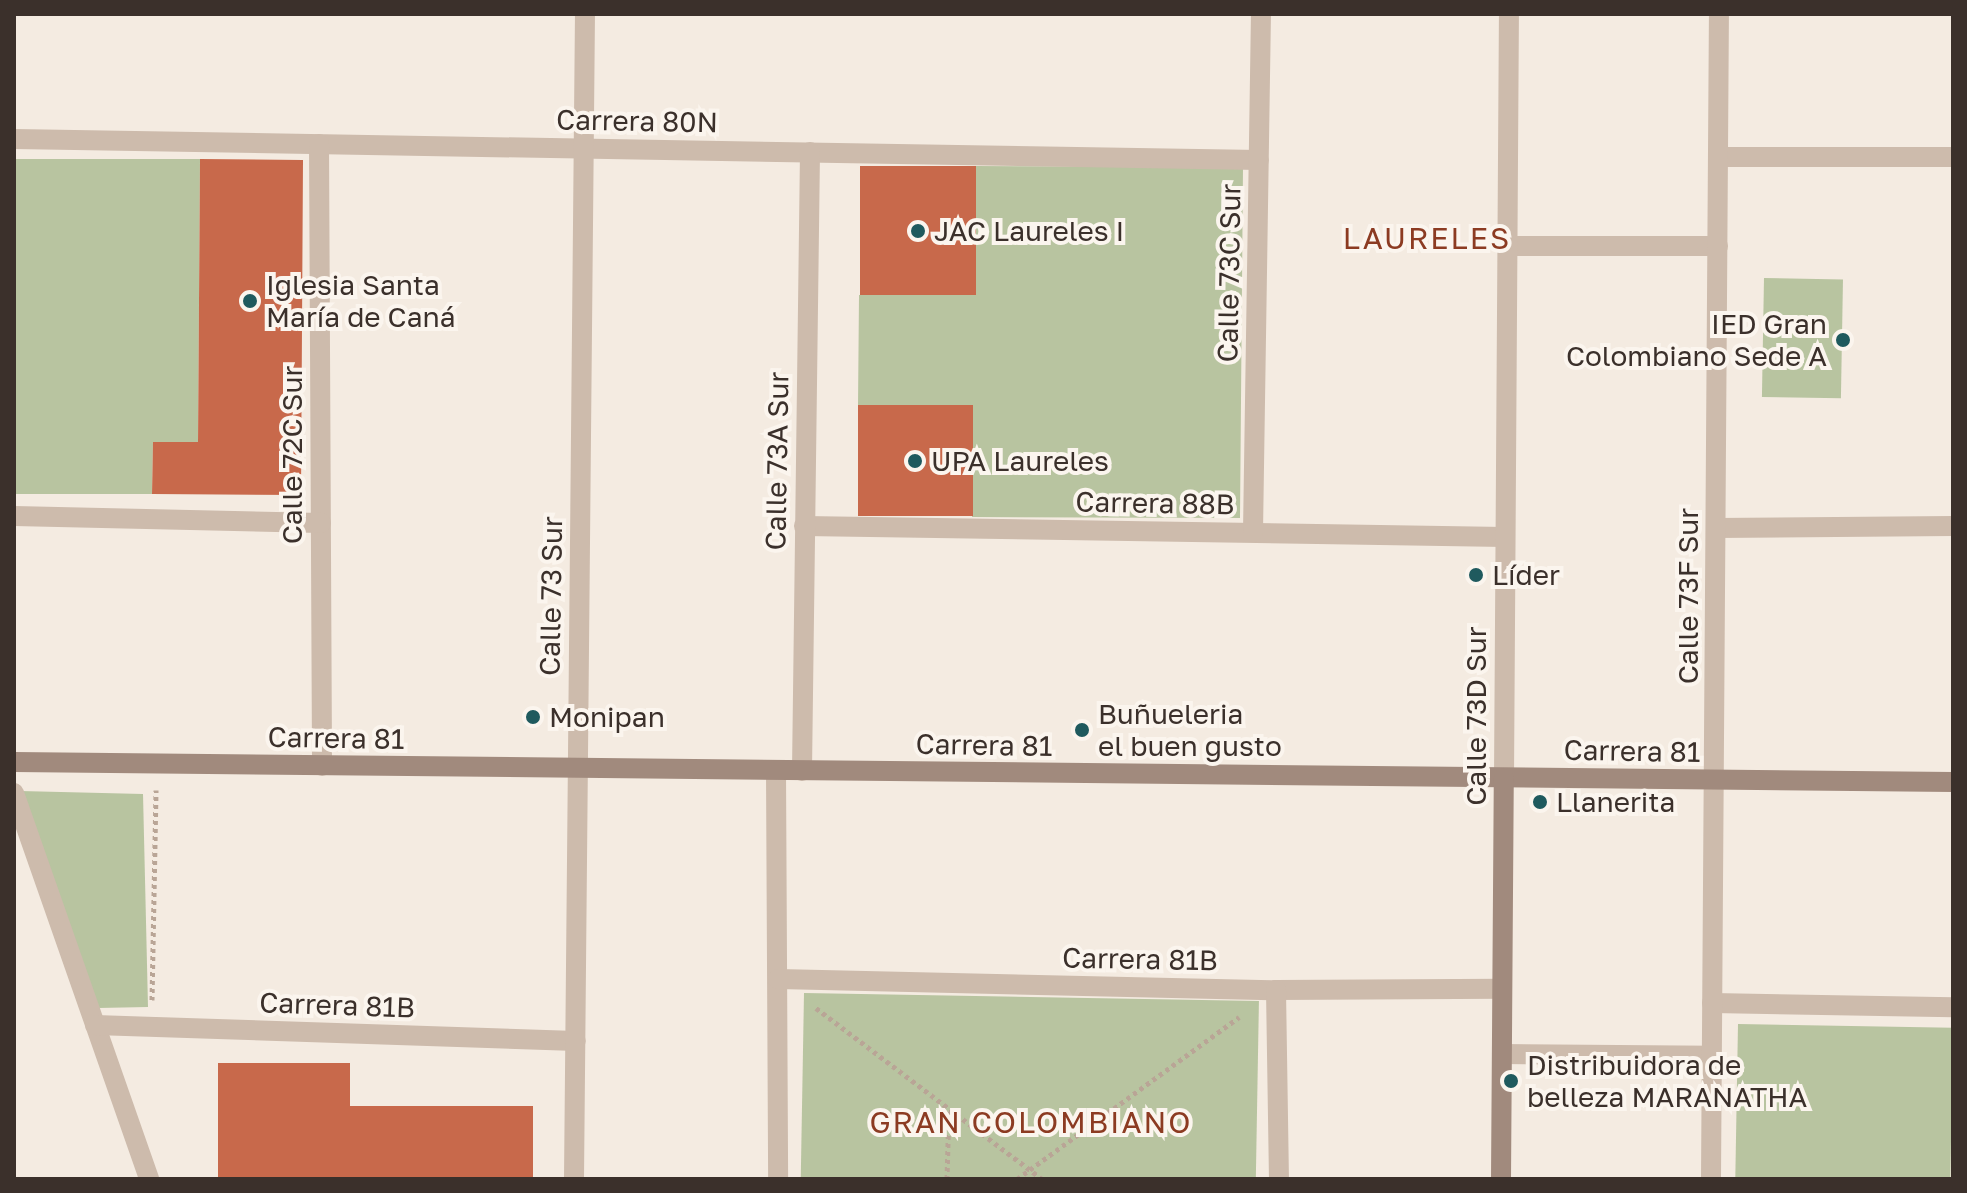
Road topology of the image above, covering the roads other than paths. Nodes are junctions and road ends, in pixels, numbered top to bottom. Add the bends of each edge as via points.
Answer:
1 (585, 14) edge
2 (1261, 14) edge
3 (1509, 14) edge
4 (1719, 14) edge
5 (14, 139) edge
6 (319, 144) junction
7 (584, 148) junction
8 (810, 152) junction
9 (1718, 157) junction
10 (1953, 157) edge
11 (1259, 160) junction
12 (1507, 246) junction
13 (1718, 246) junction
14 (14, 516) edge
15 (321, 523) junction
16 (804, 526) junction
17 (1953, 526) edge
18 (1716, 528) junction
19 (1253, 532) junction
20 (1505, 537) junction
21 (14, 762) edge
22 (322, 766) junction
23 (578, 769) junction
24 (776, 771) junction
25 (802, 771) junction
26 (1504, 778) junction
27 (1714, 780) junction
28 (1953, 782) edge
29 (14, 793) edge
30 (778, 979) junction
31 (1502, 989) junction
32 (1276, 990) junction
33 (1712, 1003) junction
34 (1953, 1007) edge
35 (95, 1025) junction
36 (576, 1041) junction
37 (1502, 1054) junction
38 (1712, 1056) junction
39 (149, 1179) edge
40 (574, 1179) edge
41 (778, 1179) edge
42 (1279, 1179) edge
43 (1501, 1179) edge
44 (1711, 1179) edge

1 - 7 street, Calle 73 Sur
2 - 11 street, Calle 73C Sur
3 - 12 street, Calle 73D Sur
4 - 9 street, Calle 73F Sur
5 - 6 street, Carrera 80N
6 - 7 street, Carrera 80N
6 - 15 street, Calle 72C Sur
7 - 8 street, Carrera 80N
7 - 23 street, Calle 73 Sur
8 - 11 street, Carrera 80N
8 - 16 street, Calle 73A Sur
9 - 10 street
9 - 13 street, Calle 73F Sur
11 - 19 street, Calle 73C Sur
12 - 13 street
12 - 20 street, Calle 73D Sur
13 - 18 street, Calle 73F Sur
14 - 15 street
15 - 22 street, Calle 72C Sur
16 - 19 street, Carrera 88B
16 - 25 street, Calle 73A Sur
17 - 18 street
18 - 27 street, Calle 73F Sur
19 - 20 street, Carrera 88B
20 - 26 street, Calle 73D Sur
21 - 22 street, Carrera 81
22 - 23 street, Carrera 81
23 - 24 street, Carrera 81
23 - 36 street, Calle 73 Sur
24 - 25 street, Carrera 81
24 - 30 street
25 - 26 street, Carrera 81
26 - 27 street, Carrera 81
26 - 31 street, Calle 73D Sur
27 - 28 street, Carrera 81
27 - 33 street, Calle 73F Sur
29 - 35 street
30 - 32 street, Carrera 81B
30 - 41 street
31 - 32 street, Carrera 81B
31 - 37 street, Calle 73D Sur
32 - 42 street
33 - 34 street
33 - 38 street, Calle 73F Sur
35 - 36 street, Carrera 81B
35 - 39 street
36 - 40 street, Calle 73 Sur
37 - 38 street
37 - 43 street, Calle 73D Sur
38 - 44 street, Calle 73F Sur

